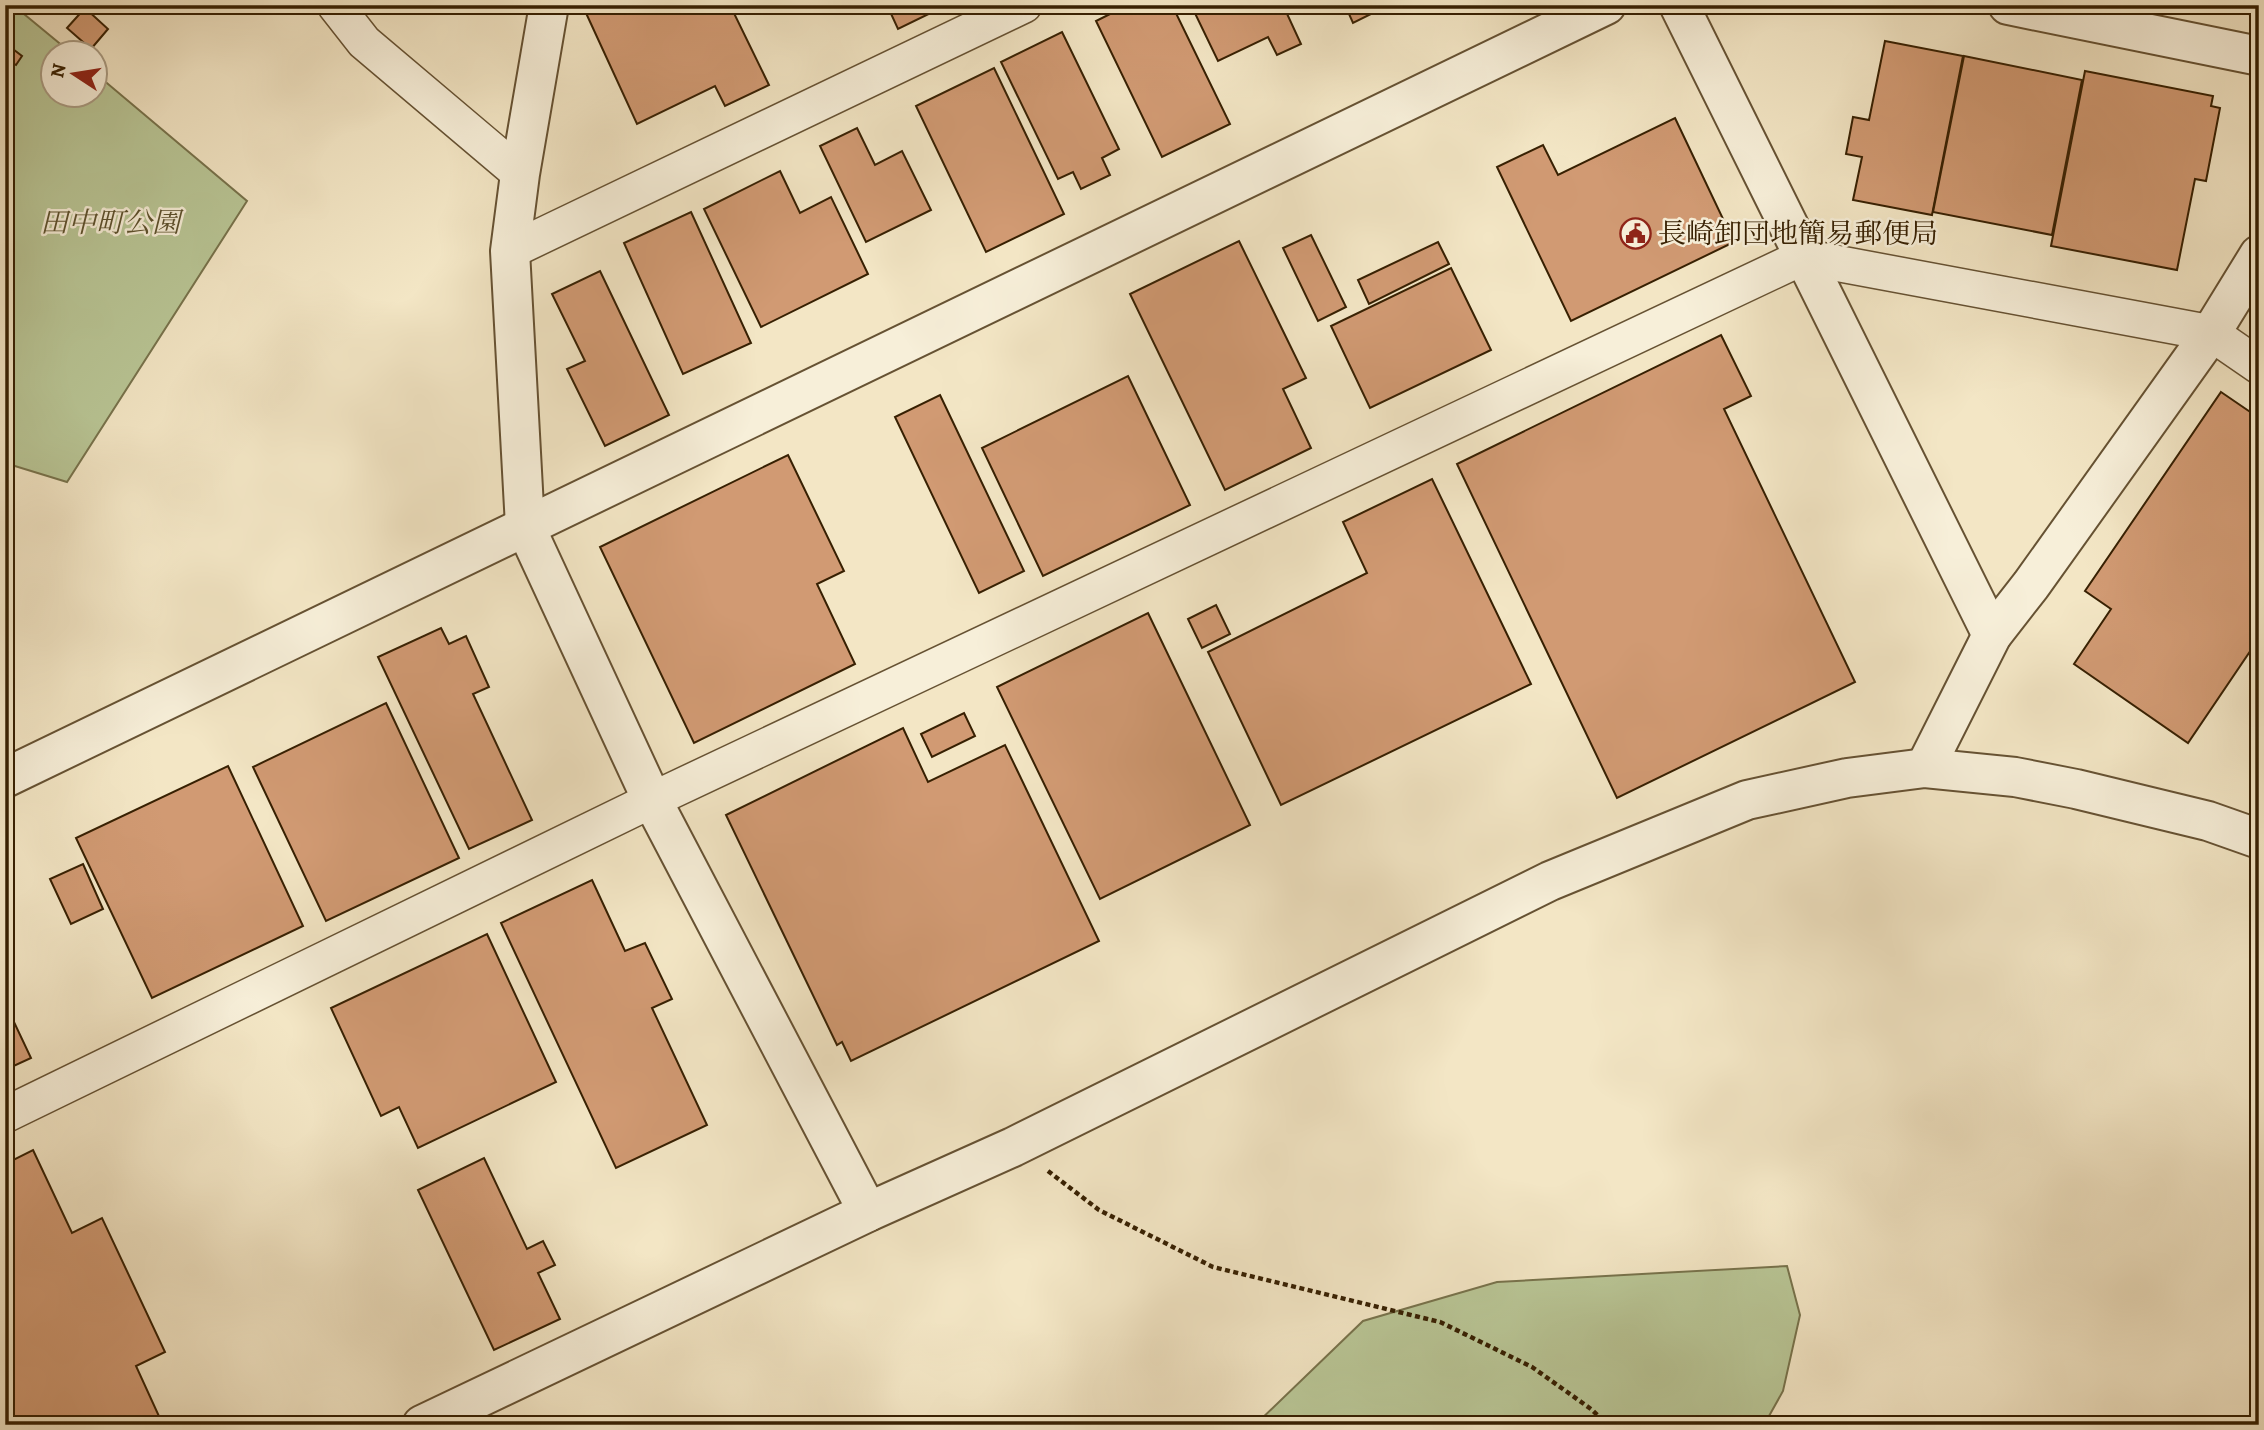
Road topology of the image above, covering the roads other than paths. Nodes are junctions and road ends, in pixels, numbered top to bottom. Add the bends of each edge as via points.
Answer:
1 (335, 5) edge
2 (549, 5) edge
3 (1024, 5) edge
4 (1606, 5) edge
5 (1679, 5) edge
6 (2008, 5) edge
7 (2259, 56) edge
8 (520, 174) junction
9 (510, 251) junction
10 (2259, 255) edge
11 (1803, 257) junction
12 (2211, 333) junction
13 (2259, 366) edge
14 (525, 526) junction
15 (1992, 635) junction
16 (1925, 768) junction
17 (5, 778) edge
18 (652, 800) junction
19 (2259, 839) edge
20 (5, 1115) edge
21 (868, 1212) junction
22 (422, 1425) edge

1 - 8 street via 365,42
2 - 8 street
3 - 9 street
4 - 14 street
5 - 11 street
6 - 7 street
8 - 9 street
9 - 14 street
10 - 12 street
11 - 12 street
11 - 15 street
11 - 18 street
12 - 13 street
12 - 15 street
14 - 17 street
14 - 18 street
15 - 16 street
16 - 19 street via 2076,789 2208,821
16 - 21 street via 1847,778 1747,800 1550,881 1013,1147
18 - 20 street
18 - 21 street
21 - 22 street

